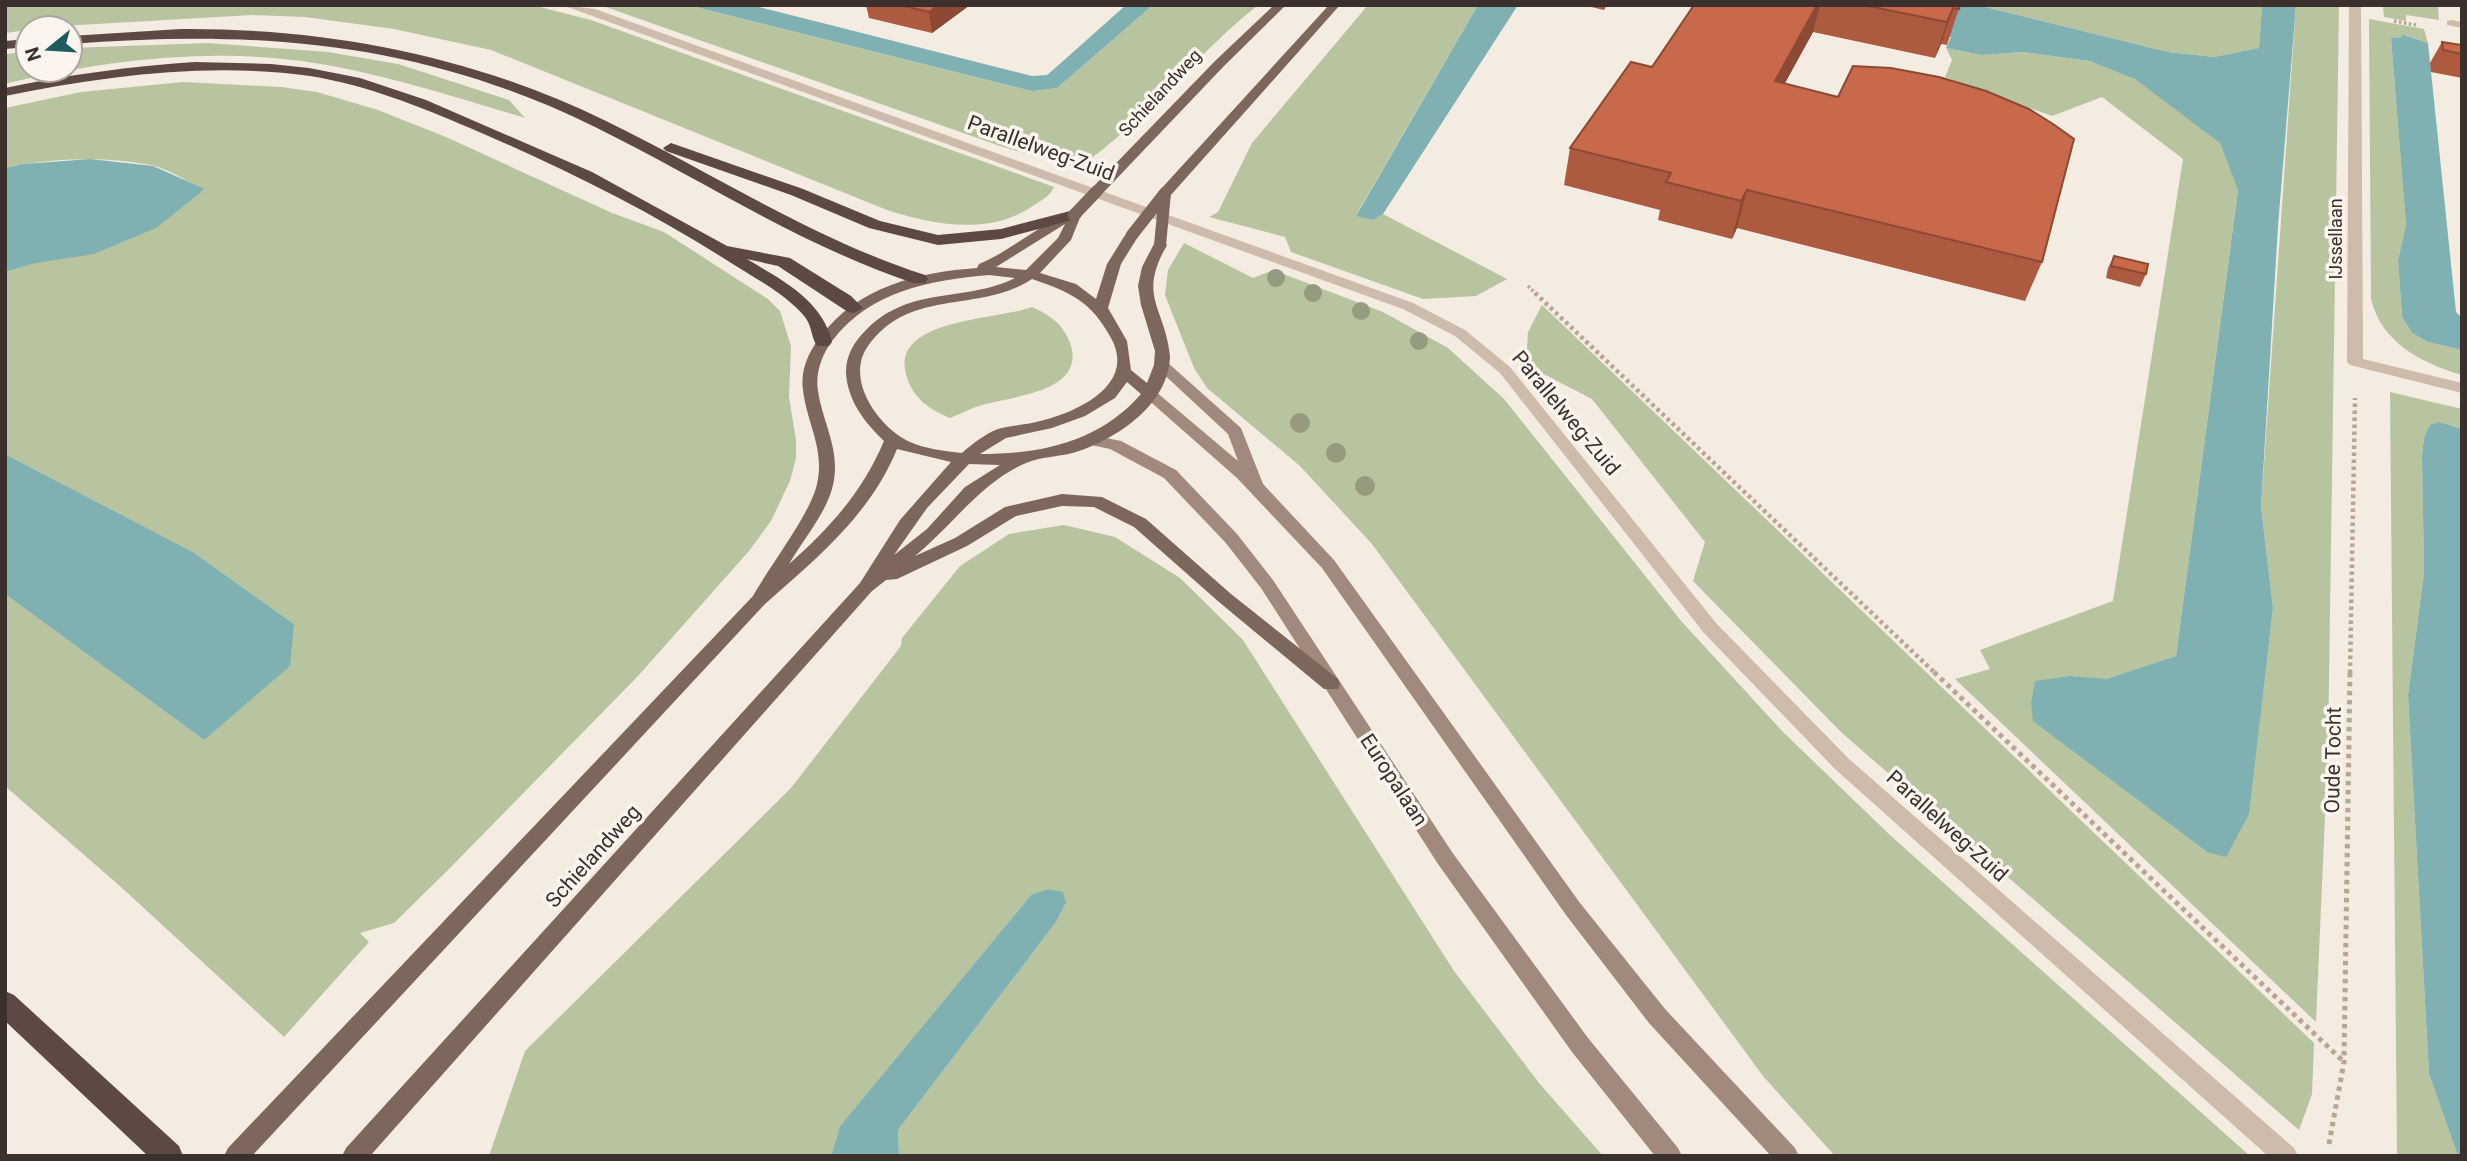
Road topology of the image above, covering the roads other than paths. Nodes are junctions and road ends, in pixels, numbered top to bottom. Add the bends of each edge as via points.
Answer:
1 (567, 5) edge
2 (1281, 5) edge
3 (1335, 5) edge
4 (2355, 5) edge
5 (84, 40) edge
6 (5, 92) edge
7 (597, 122) junction
8 (1165, 193) junction
9 (1074, 215) junction
10 (716, 246) junction
11 (976, 270) junction
12 (1028, 275) junction
13 (919, 279) junction
14 (1101, 307) junction
15 (854, 308) junction
16 (867, 337) junction
17 (823, 342) junction
18 (1162, 365) junction
19 (1123, 370) junction
20 (2462, 388) edge
21 (1150, 394) junction
22 (892, 439) junction
23 (1092, 440) junction
24 (1022, 458) junction
25 (964, 460) junction
26 (1257, 487) junction
27 (866, 587) junction
28 (759, 600) junction
29 (1331, 684) junction
30 (5, 1003) edge
31 (169, 1156) edge
32 (236, 1156) edge
33 (354, 1156) edge
34 (1670, 1156) edge
35 (1787, 1156) edge
36 (2286, 1156) edge

1 - 36 street, Parallelweg-Zuid via 1408,306 1460,333 1505,369 1710,628 1842,764
2 - 9 main road, Schielandweg, bridge
3 - 8 main road
4 - 20 street, IJssellaan via 2355,362
5 - 7 highway via 211,35 344,43 471,73
6 - 10 highway via 74,78 195,66 271,68 349,79 419,102 563,163
7 - 9 highway via 911,236 971,239
7 - 13 highway via 845,252
8 - 14 main road, bridge via 1114,264
8 - 18 main road, bridge via 1160,245 1144,281 1163,347
9 - 11 main road, Schielandweg via 1049,226 1019,251
9 - 12 main road, Schielandweg via 1071,233
10 - 15 highway via 784,262
10 - 17 highway via 797,301 818,322
11 - 12 main road
11 - 13 main road
12 - 14 main road via 1057,283
12 - 16 main road, Schielandweg via 993,290 905,307
13 - 15 main road
14 - 19 main road via 1119,337
15 - 16 main road
15 - 17 main road
16 - 22 main road via 856,352 855,383 871,418
17 - 28 main road via 811,362 809,383 830,459 825,487
18 - 21 main road
18 - 26 main road via 1235,432
19 - 21 main road
19 - 25 main road, Schielandweg via 1116,386 1085,409 1041,426 998,435
21 - 23 main road via 1118,425
21 - 26 main road
22 - 25 main road via 926,453
22 - 28 main road via 872,487 847,520
23 - 24 main road
23 - 29 main road, Europalaan via 1115,445 1170,474 1198,501 1267,584
24 - 25 main road
24 - 27 main road, Schielandweg via 971,491 933,533
25 - 27 main road, Schielandweg via 902,525
26 - 35 main road via 1328,564 1573,909 1657,1016
27 - 29 main road via 961,542 1011,511 1062,500 1096,502 1140,523
27 - 33 main road, Schielandweg
28 - 32 main road
29 - 34 main road, Europalaan via 1453,869 1580,1045
30 - 31 highway

